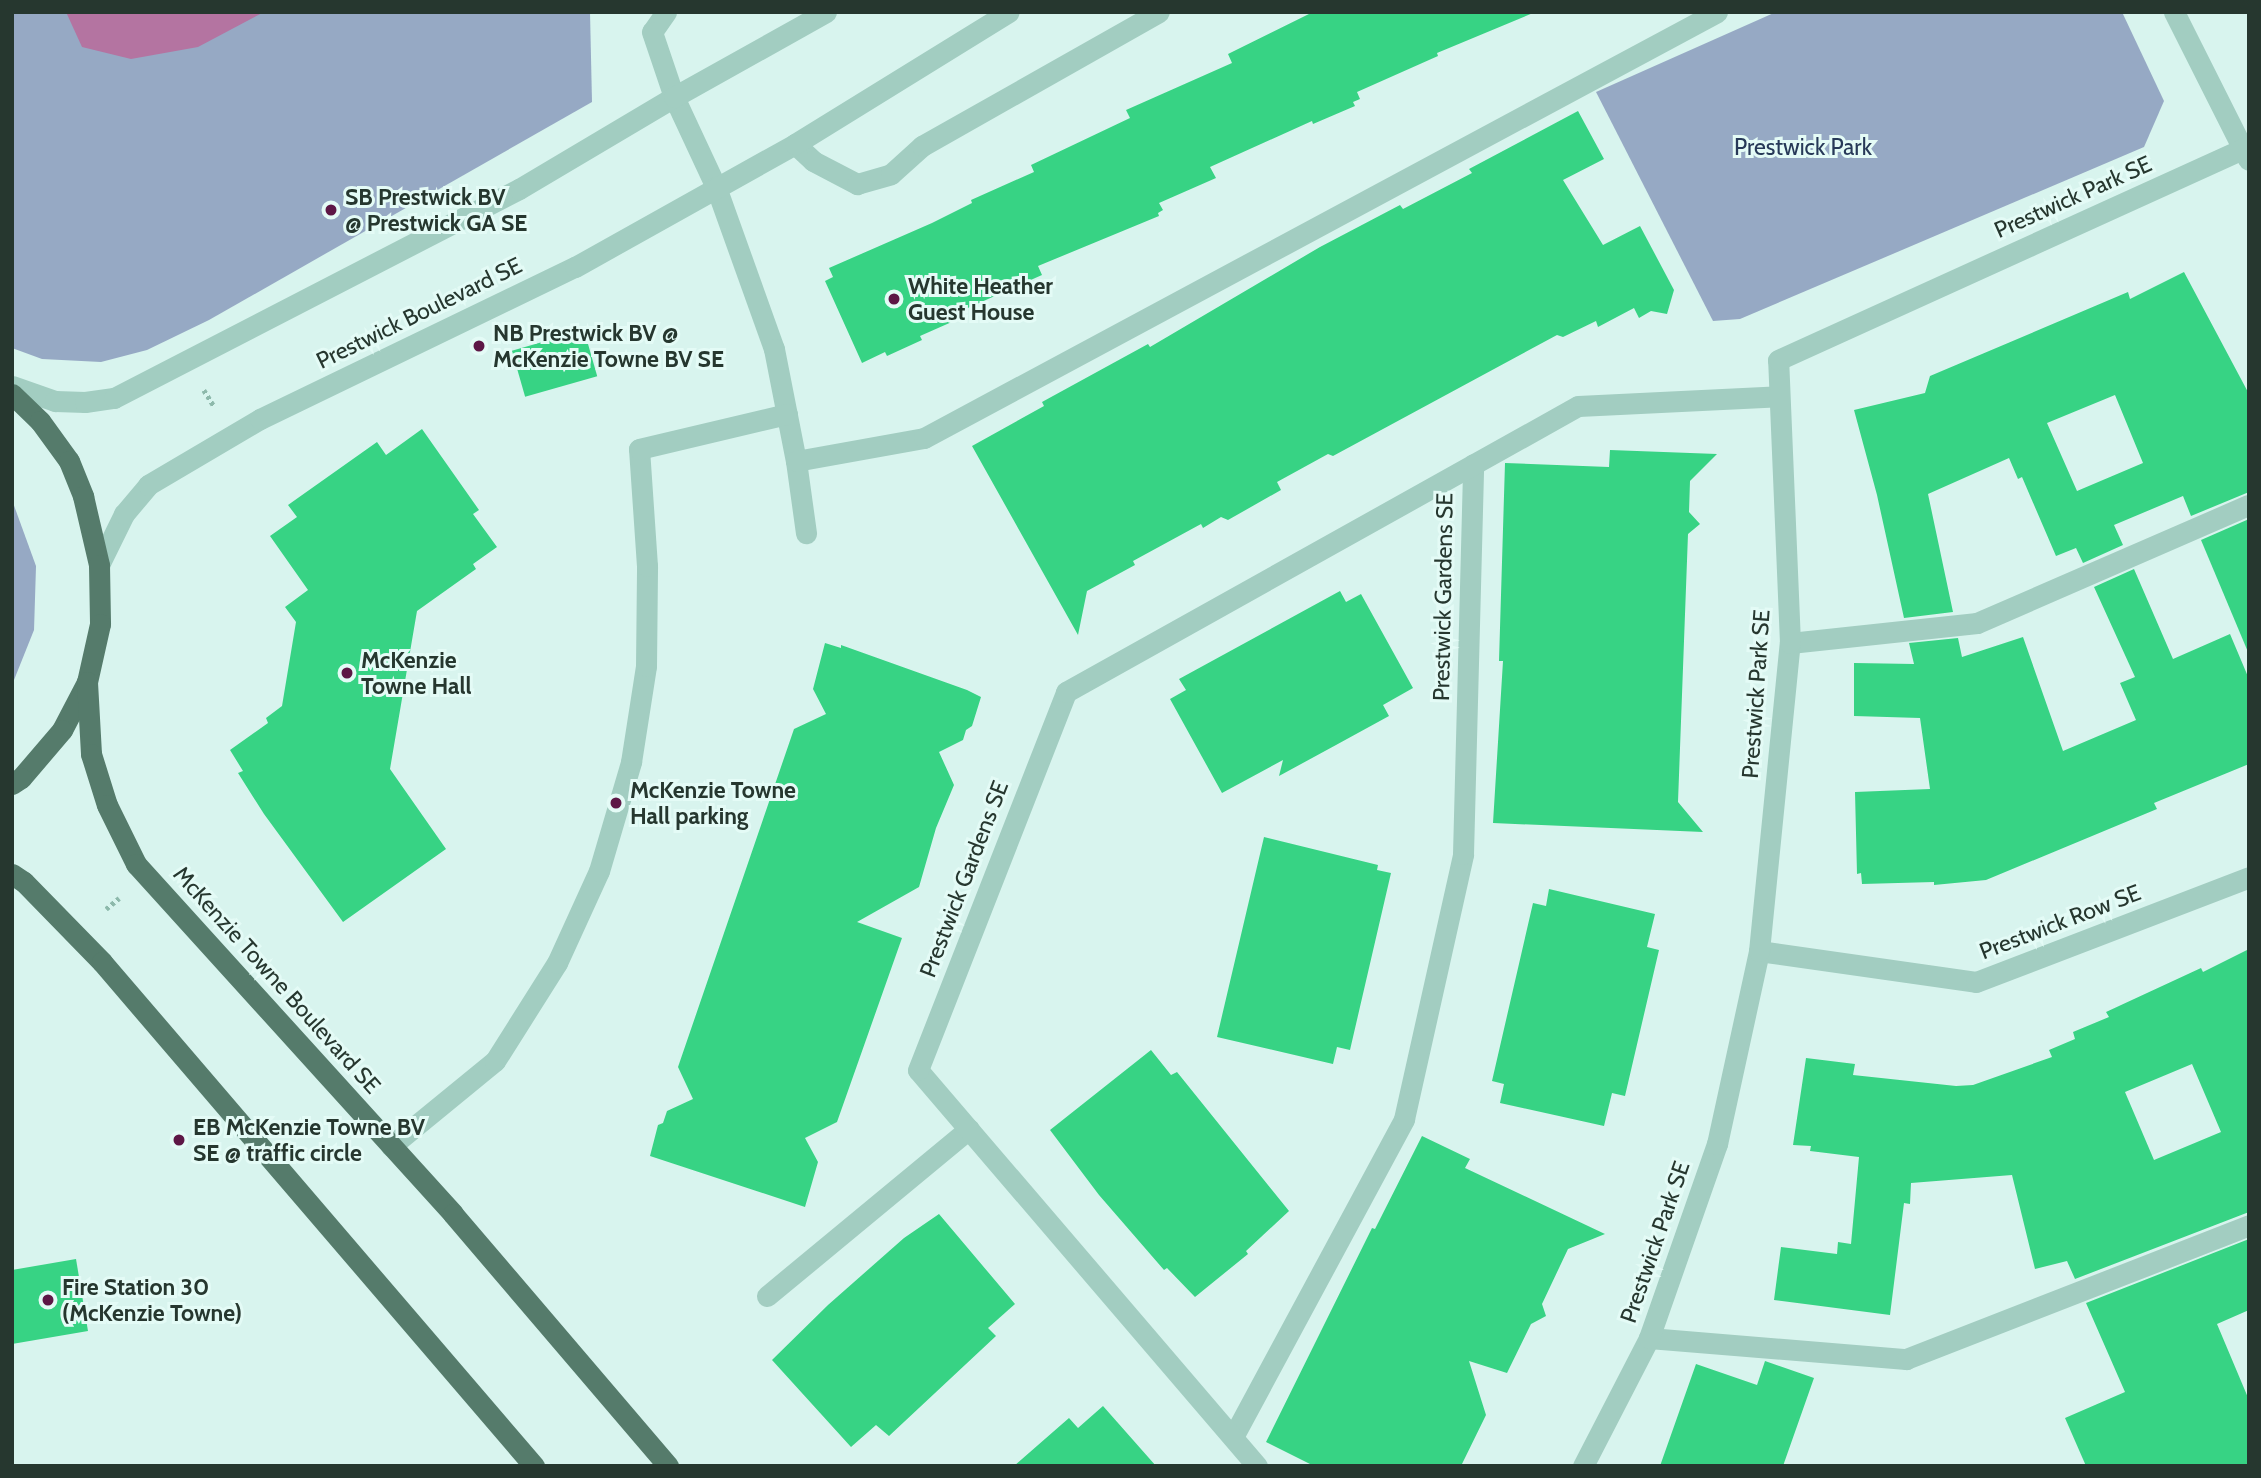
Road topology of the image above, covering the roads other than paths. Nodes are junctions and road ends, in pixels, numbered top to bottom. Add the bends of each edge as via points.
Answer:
1 (666, 12) edge
2 (826, 12) edge
3 (1009, 12) edge
4 (1159, 12) edge
5 (1717, 12) edge
6 (2174, 12) edge
7 (674, 97) junction
8 (795, 144) junction
9 (2247, 152) edge
10 (716, 187) junction
11 (12, 386) edge
12 (12, 394) edge
13 (1779, 396) junction
14 (787, 414) junction
15 (796, 461) junction
16 (1473, 464) junction
17 (2249, 505) edge
18 (806, 533) dead end
19 (99, 565) junction
20 (1790, 643) junction
21 (87, 682) junction
22 (12, 784) edge
23 (12, 874) edge
24 (2247, 882) edge
25 (1759, 951) junction
26 (969, 1129) junction
27 (391, 1146) junction
28 (2249, 1225) edge
29 (767, 1296) dead end
30 (1649, 1338) junction
31 (1233, 1437) junction
32 (534, 1466) edge
33 (668, 1466) edge
34 (1257, 1466) edge
35 (1583, 1466) edge

1 - 7 street via 652,32
2 - 7 street
3 - 8 street, Prestwick Boulevard SE
4 - 8 street via 922,146 891,174 857,184 813,161
5 - 15 street via 924,438
6 - 9 street
7 - 10 street
7 - 11 street via 519,189 114,398 54,401
8 - 10 street, Prestwick Boulevard SE
9 - 13 street, Prestwick Park SE via 1778,360
10 - 14 street via 774,349
10 - 19 street, Prestwick Boulevard SE via 575,267 260,419 148,485 124,514
12 - 19 main road via 40,421 69,461 83,496
13 - 16 street, Prestwick Gardens SE via 1578,406
13 - 20 street, Prestwick Park SE
14 - 15 street
14 - 27 street via 639,449 647,566 646,666 631,762 599,871 557,963 495,1061
15 - 18 street
16 - 26 street, Prestwick Gardens SE via 1066,692 918,1070
16 - 31 street, Prestwick Gardens SE via 1463,855 1404,1119
17 - 20 street via 1977,623
19 - 21 main road via 100,624
20 - 25 street, Prestwick Park SE
21 - 22 main road via 62,730
21 - 27 main road, McKenzie Towne Boulevard SE via 91,754 107,805 136,864
23 - 32 main road via 102,962
24 - 25 street, Prestwick Row SE via 1976,982
25 - 30 street, Prestwick Park SE via 1717,1144
26 - 29 street
26 - 31 street, Prestwick Gardens SE
27 - 33 main road, McKenzie Towne Boulevard SE
28 - 30 street via 1906,1359
30 - 35 street, Prestwick Park SE
31 - 34 street, Prestwick Gardens SE

